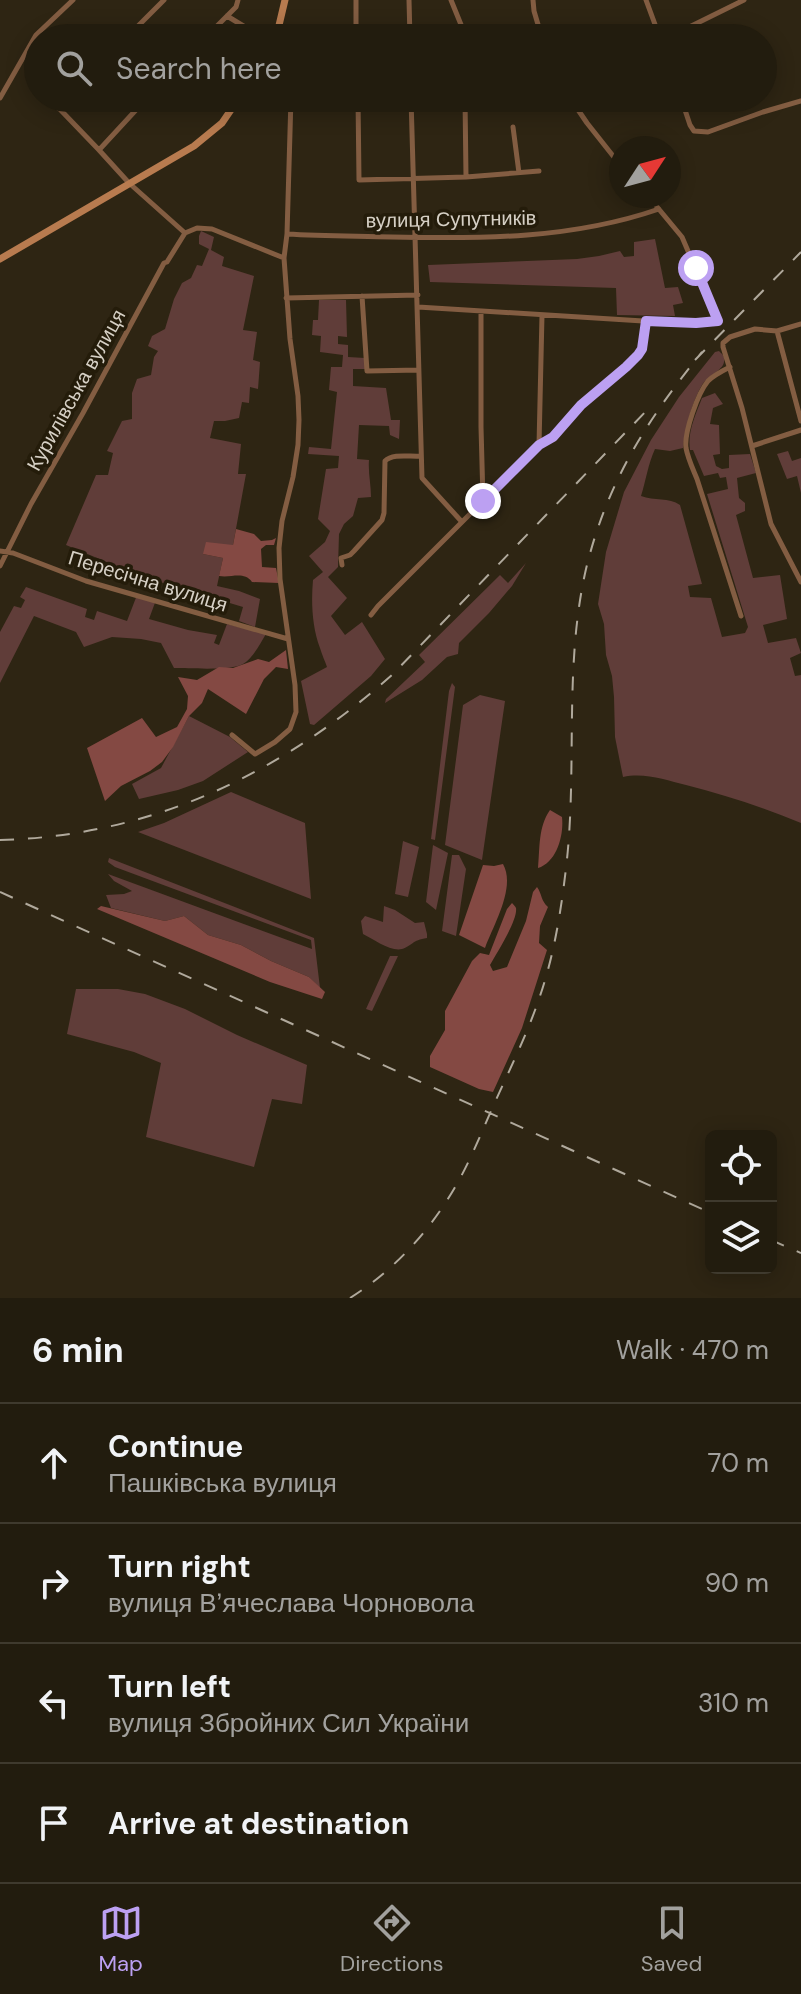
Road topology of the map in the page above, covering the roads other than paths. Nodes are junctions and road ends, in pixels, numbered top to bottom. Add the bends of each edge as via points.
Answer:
1 (73, 0) edge
2 (164, 0) edge
3 (238, 0) edge
4 (285, 0) edge
5 (356, 0) edge
6 (409, 0) edge
7 (451, 0) edge
8 (533, 0) edge
9 (646, 0) edge
10 (744, 0) edge
11 (227, 16) junction
12 (48, 24) edge
13 (140, 24) edge
14 (219, 24) edge
15 (240, 24) edge
16 (279, 24) edge
17 (356, 24) edge
18 (410, 24) edge
19 (461, 24) edge
20 (538, 24) edge
21 (655, 24) edge
22 (695, 24) edge
23 (24, 56) edge
24 (0, 98) edge
25 (801, 101) edge
26 (777, 108) edge
27 (62, 112) edge
28 (134, 112) edge
29 (229, 112) edge
30 (291, 112) edge
31 (358, 112) edge
32 (411, 112) edge
33 (465, 112) edge
34 (580, 112) edge
35 (686, 112) edge
36 (763, 112) edge
37 (513, 127) dead end
38 (99, 150) junction
39 (609, 150) edge
40 (539, 171) dead end
41 (519, 173) junction
42 (466, 177) junction
43 (412, 180) junction
44 (129, 183) junction
45 (659, 209) joint
46 (185, 233) junction
47 (287, 234) junction
48 (414, 237) junction
49 (284, 258) junction
50 (0, 259) edge
51 (418, 295) junction
52 (362, 296) junction
53 (286, 298) junction
54 (418, 307) junction
55 (481, 311) junction
56 (542, 315) junction
57 (646, 321) junction
58 (801, 324) edge
59 (777, 331) junction
60 (730, 367) junction
61 (419, 370) junction
62 (801, 421) edge
63 (801, 430) edge
64 (539, 445) junction
65 (752, 446) junction
66 (421, 456) junction
67 (483, 501) junction
68 (462, 522) junction
69 (0, 551) edge
70 (8, 553) junction
71 (342, 565) dead end
72 (0, 566) edge
73 (801, 582) edge
74 (371, 615) dead end
75 (741, 616) dead end
76 (288, 639) junction
77 (232, 735) dead end

1 - 12 street
2 - 13 street
3 - 11 street
4 - 16 street
5 - 17 street
6 - 18 street
7 - 19 street
8 - 20 street
9 - 21 street
10 - 22 street
11 - 14 street
11 - 15 street
23 - 24 street
25 - 26 street
27 - 38 street
28 - 38 street
29 - 44 street via 194,146
30 - 47 street
31 - 43 street via 359,180
32 - 43 street
33 - 42 street
34 - 39 street
35 - 36 street via 694,131 708,132
37 - 41 street
38 - 44 street
40 - 41 street
41 - 42 street
42 - 43 street
43 - 48 street
44 - 46 street
44 - 50 street
45 - 48 street, вулиця Супутників via 596,227 528,236
45 - 57 street via 682,237 718,321
46 - 49 street via 212,229
46 - 70 street, Курилівська вулиця
47 - 48 street, вулиця Супутників
47 - 49 street
48 - 51 street
49 - 53 street
51 - 52 street
51 - 54 street
52 - 53 street
52 - 61 street via 367,371
53 - 76 street via 299,420 279,548
54 - 55 street
54 - 61 street
55 - 56 street
55 - 67 street
56 - 57 street
56 - 64 street
57 - 64 street via 638,355
58 - 59 street
59 - 60 street via 750,330 730,337 723,343
59 - 62 street
60 - 65 street
60 - 75 street via 703,389 685,443
61 - 66 street
63 - 65 street
64 - 67 street
65 - 73 street via 771,524
66 - 68 street via 422,478
66 - 71 street via 385,461 382,520 341,558
67 - 68 street
68 - 74 street
69 - 70 street, Пересічна вулиця
70 - 72 street, Курилівська вулиця
70 - 76 street, Пересічна вулиця
76 - 77 street via 296,712 290,729 255,754

